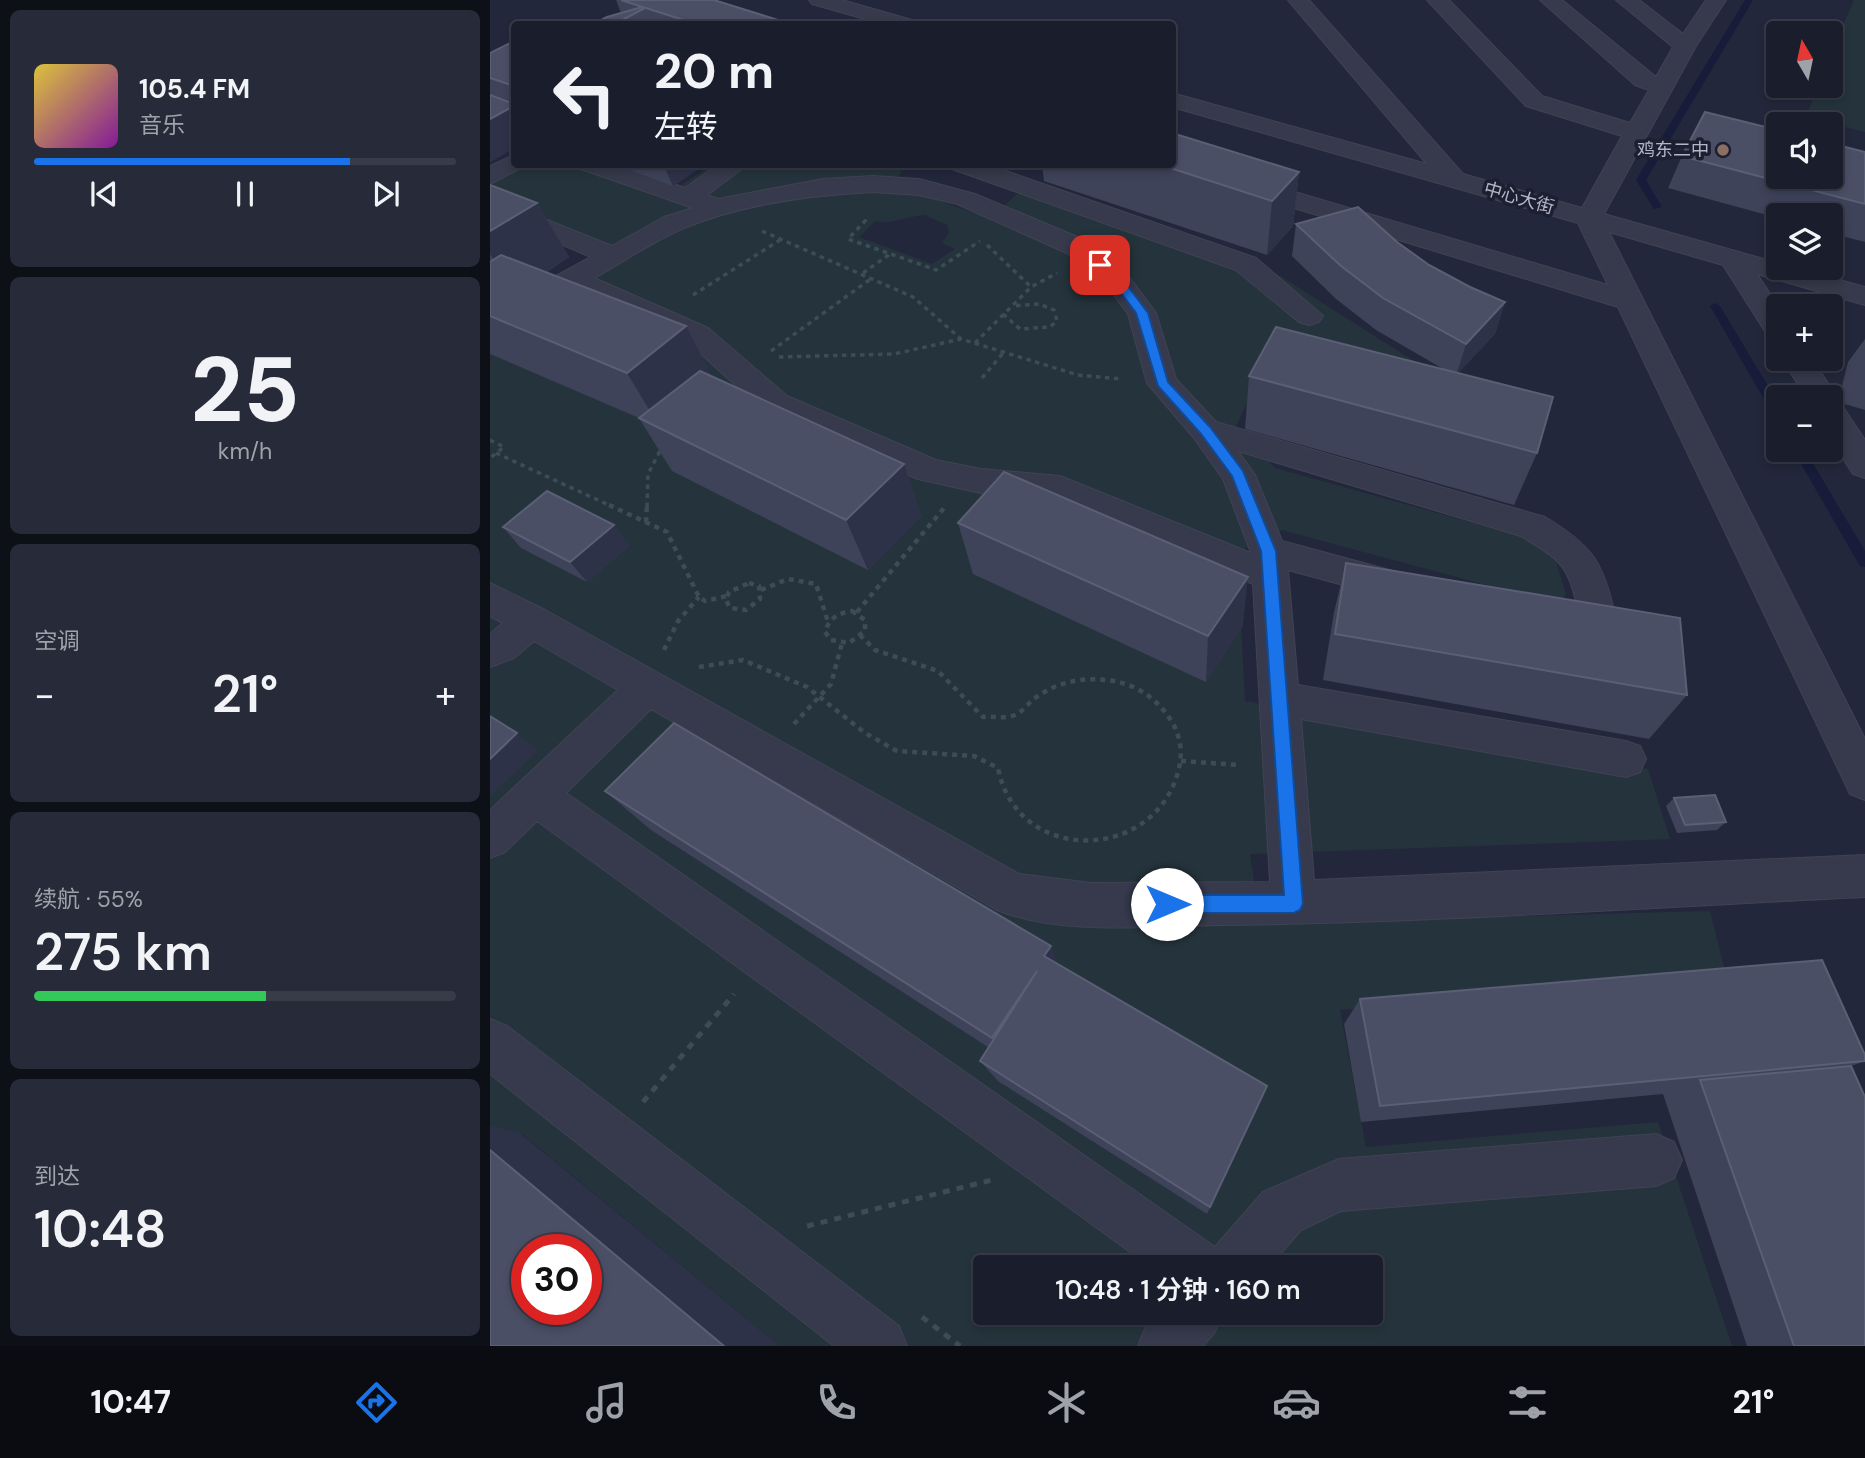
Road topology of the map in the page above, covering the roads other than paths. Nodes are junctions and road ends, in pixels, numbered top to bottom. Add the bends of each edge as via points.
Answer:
1 (819, 0) edge
2 (1298, 0) edge
3 (1437, 0) edge
4 (1550, 0) edge
5 (1626, 0) edge
6 (1716, 0) edge
7 (894, 21) edge
8 (1685, 46) junction
9 (1662, 87) junction
10 (1176, 101) edge
11 (1636, 133) junction
12 (511, 164) edge
13 (1176, 164) edge
14 (602, 168) edge
15 (733, 168) edge
16 (1001, 170) edge
17 (490, 176) edge
18 (1454, 180) junction
19 (966, 199) junction
20 (703, 202) junction
21 (490, 205) edge
22 (1589, 218) junction
23 (611, 255) junction
24 (1732, 258) junction
25 (570, 278) junction
26 (1865, 296) edge
27 (1630, 301) junction
28 (507, 309) edge
29 (1766, 311) edge
30 (1309, 316) dead end
31 (1205, 430) junction
32 (1843, 432) edge
33 (1865, 466) edge
34 (1270, 564) junction
35 (1430, 594) edge
36 (490, 597) edge
37 (532, 621) junction
38 (1538, 622) edge
39 (490, 651) edge
40 (648, 687) junction
41 (1279, 698) junction
42 (1626, 759) dead end
43 (1865, 781) edge
44 (535, 796) junction
45 (490, 838) edge
46 (1865, 876) edge
47 (1294, 904) junction
48 (490, 1043) edge
49 (1656, 1160) dead end
50 (1180, 1255) edge
51 (1244, 1255) edge
52 (1184, 1325) edge
53 (878, 1346) edge
54 (1166, 1346) edge

1 - 7 street
2 - 18 street
3 - 11 street via 1534,101
4 - 9 street via 1643,80
5 - 8 street
6 - 8 street
8 - 9 street
9 - 11 street
10 - 18 street, 中心大街
11 - 22 street
12 - 17 street
13 - 27 street
14 - 20 street
15 - 20 street
16 - 19 street
16 - 30 street via 1246,264
18 - 22 street, 中心大街
19 - 20 street via 873,184
19 - 31 street via 1077,247 1114,276 1142,313 1162,383
20 - 23 street
21 - 23 street
22 - 24 street, 中心大街
22 - 27 street
23 - 25 street
24 - 26 street, 中心大街
24 - 29 street
25 - 28 street
25 - 34 street via 698,335 776,404 930,471 1060,488
27 - 43 street
31 - 34 street via 1238,475
31 - 38 street via 1532,526 1574,550 1590,580 1597,616 1578,633
32 - 33 street
34 - 35 street
34 - 41 street
36 - 37 street
37 - 39 street
37 - 40 street
40 - 44 street
40 - 47 street via 1013,895 1091,905
41 - 42 street
41 - 47 street
44 - 45 street
44 - 50 street
46 - 47 street
48 - 53 street
49 - 51 street via 1339,1185 1282,1211
52 - 54 street

